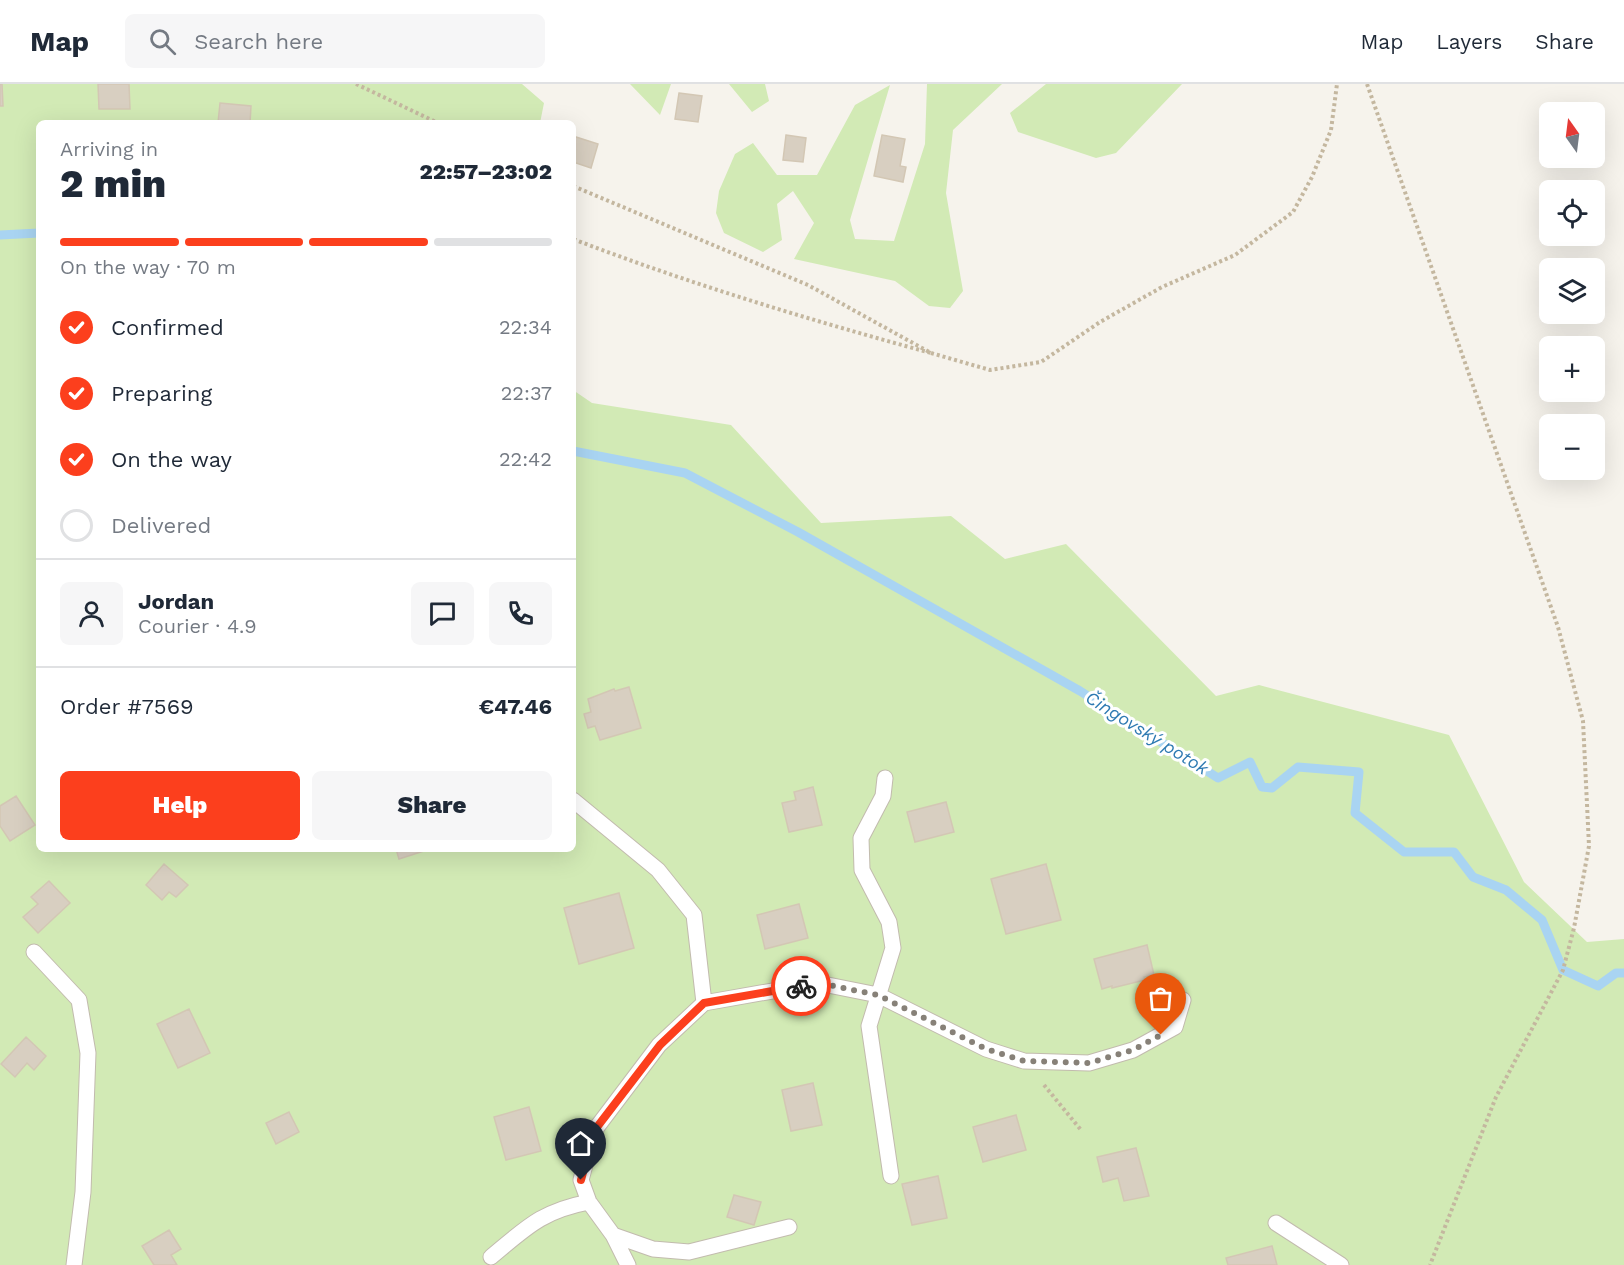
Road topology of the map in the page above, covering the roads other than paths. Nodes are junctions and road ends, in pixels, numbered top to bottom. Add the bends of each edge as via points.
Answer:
1 (885, 778) dead end
2 (576, 802) edge
3 (34, 952) dead end
4 (878, 995) junction
5 (1183, 1000) dead end
6 (704, 1003) junction
7 (891, 1176) dead end
8 (590, 1202) junction
9 (1276, 1223) dead end
10 (789, 1227) dead end
11 (613, 1234) junction
12 (491, 1257) dead end
13 (74, 1265) edge
14 (628, 1265) edge
15 (1341, 1265) edge

1 - 4 lane via 883,796 861,838 862,870 890,922 893,948
2 - 6 lane via 658,870 694,915
3 - 13 lane via 79,1000 88,1053 83,1192
4 - 5 lane via 986,1049 1024,1061 1089,1063 1133,1050 1175,1027
4 - 6 lane via 819,983
4 - 7 lane via 869,1026
6 - 8 lane via 660,1045 594,1131 581,1180
8 - 11 lane
8 - 12 lane via 565,1206 533,1222
9 - 15 lane
10 - 11 lane via 689,1252 653,1249
11 - 14 lane

